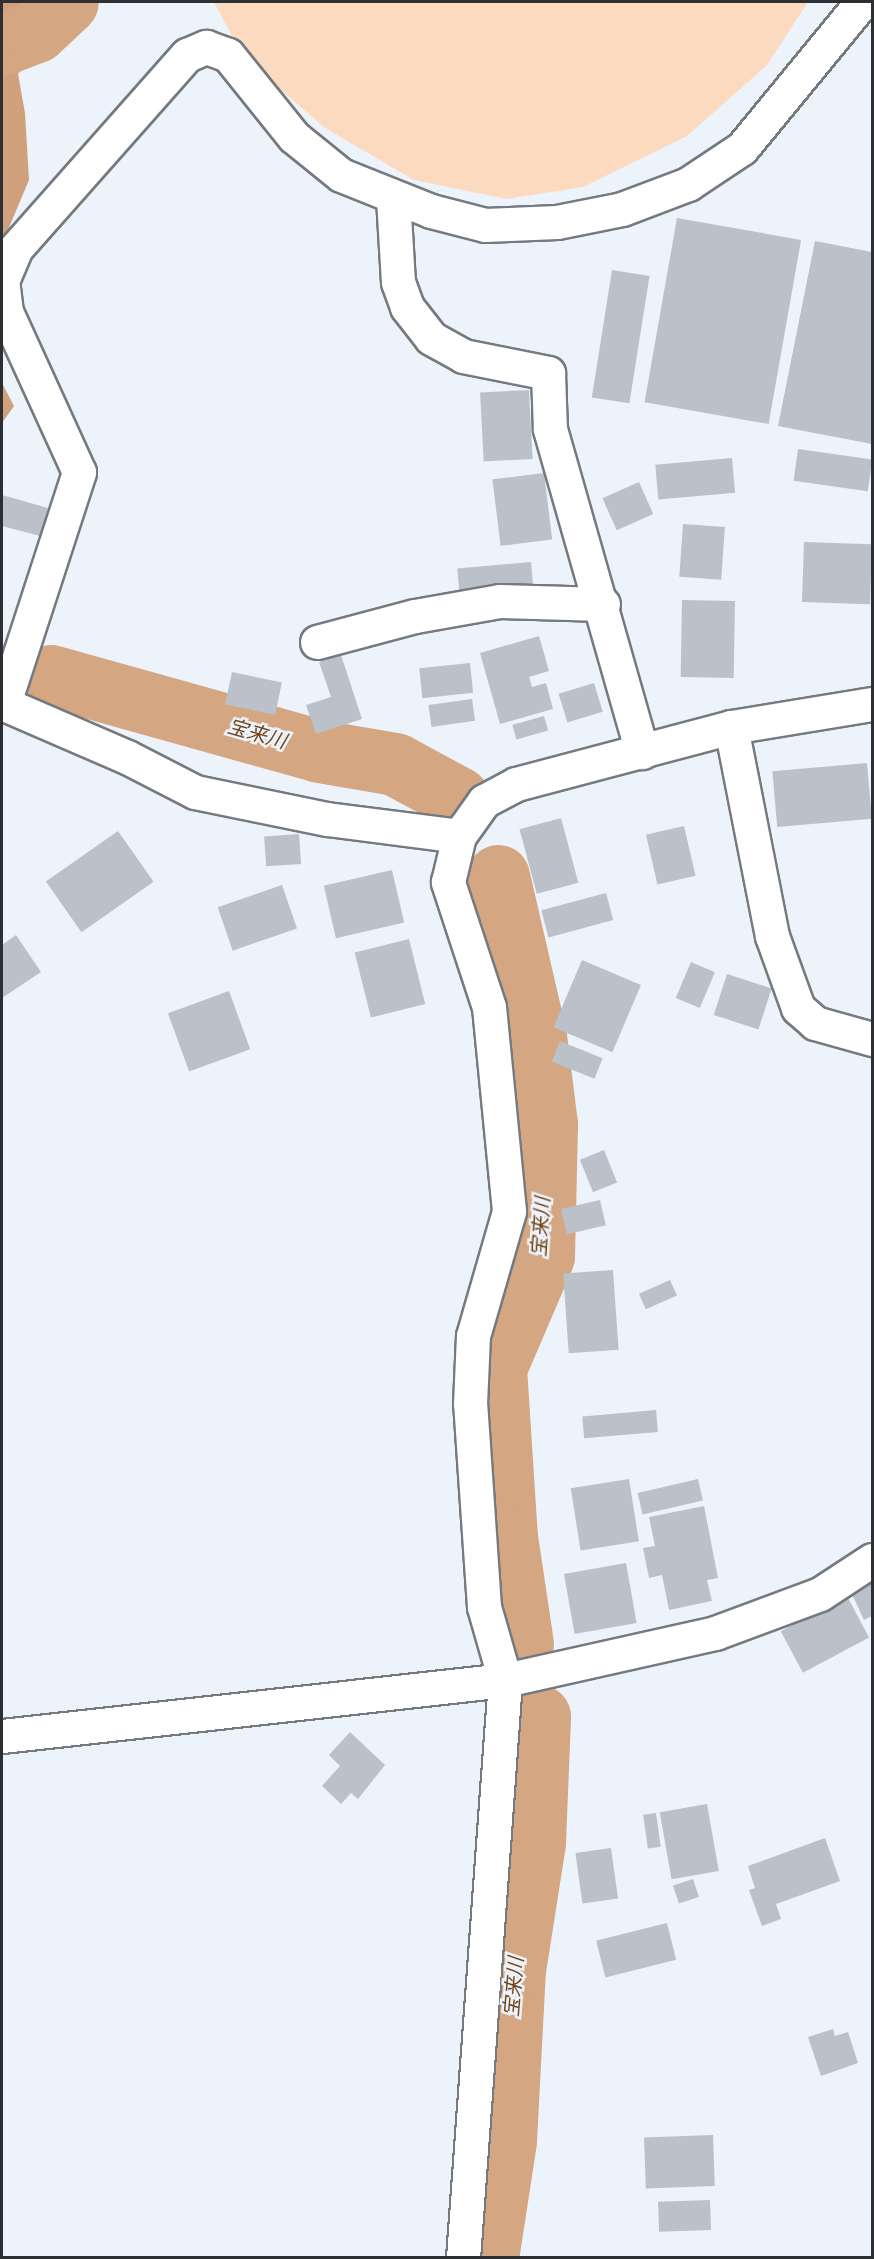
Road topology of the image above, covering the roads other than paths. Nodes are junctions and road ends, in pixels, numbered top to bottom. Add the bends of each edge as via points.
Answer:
1 (862, 2) edge
2 (393, 198) junction
3 (603, 604) junction
4 (317, 642) dead end
5 (5, 697) edge
6 (873, 704) edge
7 (731, 727) junction
8 (642, 752) junction
9 (459, 836) junction
10 (873, 1039) edge
11 (873, 1560) edge
12 (505, 1680) junction
13 (2, 1736) edge
14 (463, 2258) edge

1 - 2 street via 742,148 688,183 622,209 557,222 485,225
2 - 3 street via 399,282 407,307 431,338 463,356 548,373 550,429
2 - 5 street via 341,175 294,137 228,55 206,47 187,55 16,248 2,281 6,312 79,472
3 - 4 street via 500,601 415,616
3 - 8 street
5 - 9 street via 195,792 327,819
6 - 7 street
7 - 8 street
7 - 10 street via 772,936 798,1008 815,1023
8 - 9 street via 516,784 484,801
9 - 12 street via 448,882 489,1006 509,1211 473,1336 470,1404 484,1607
11 - 12 street via 820,1594 715,1633
12 - 13 street
12 - 14 street

